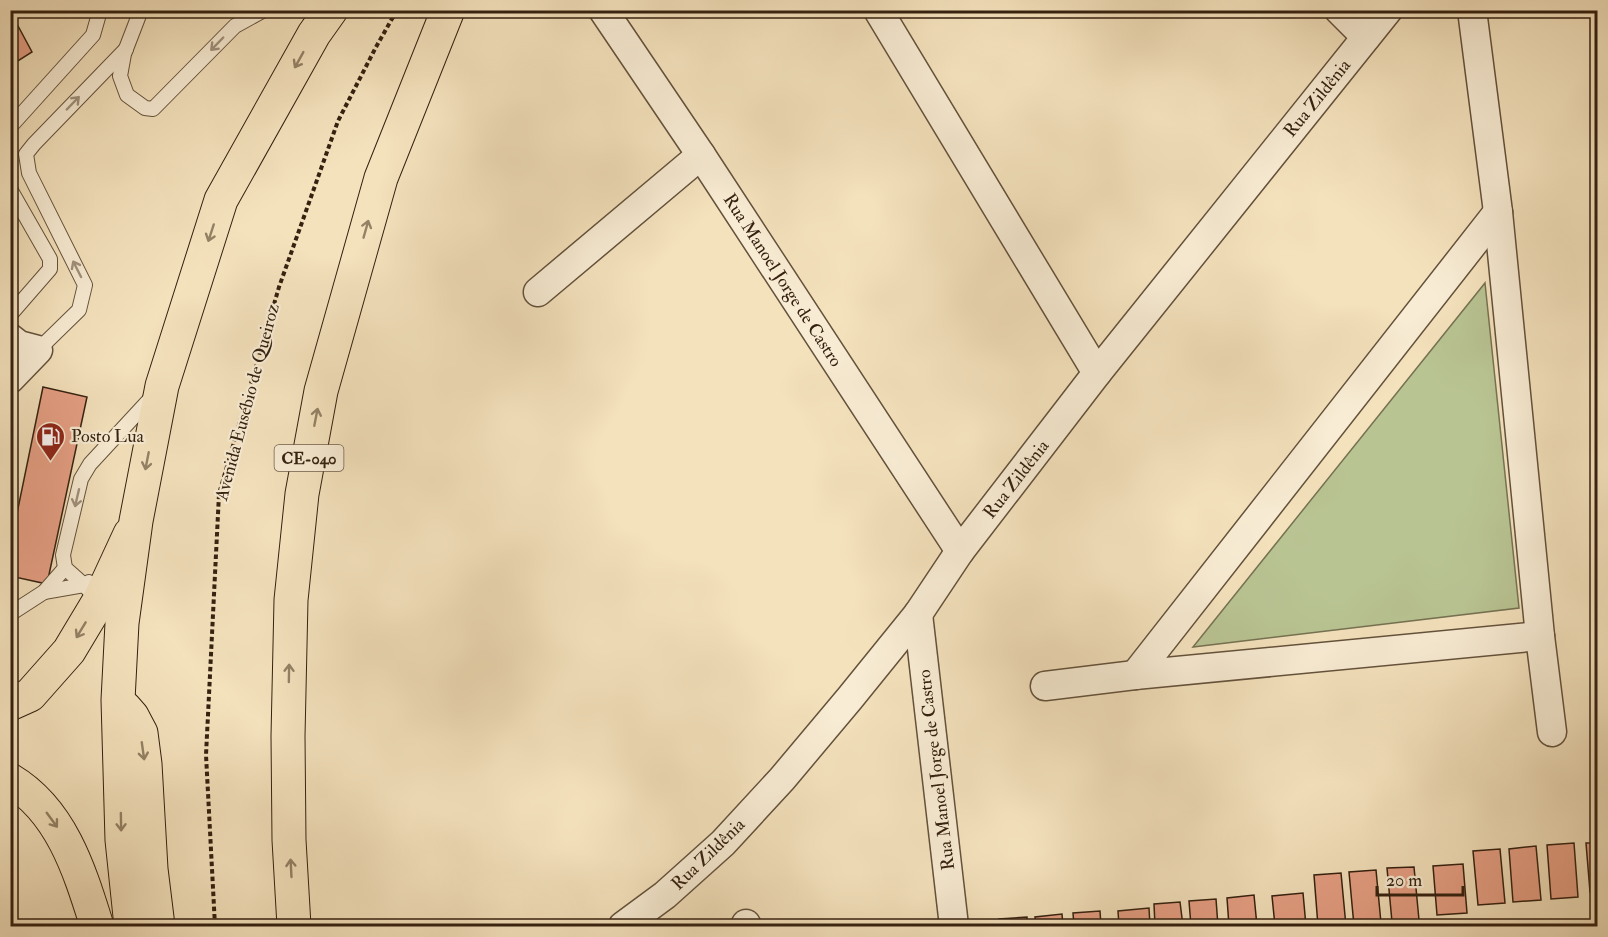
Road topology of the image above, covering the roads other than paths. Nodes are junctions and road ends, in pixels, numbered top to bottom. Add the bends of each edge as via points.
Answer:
1 (98, 10) edge
2 (141, 10) edge
3 (264, 10) edge
4 (331, 10) edge
5 (448, 10) edge
6 (603, 10) edge
7 (878, 10) edge
8 (1339, 10) edge
9 (1388, 10) edge
10 (1472, 10) edge
11 (1366, 37) junction
12 (126, 49) junction
13 (10, 127) edge
14 (701, 155) junction
15 (10, 189) edge
16 (1498, 212) junction
17 (538, 292) dead end
18 (10, 315) edge
19 (10, 338) edge
20 (38, 350) junction
21 (1097, 374) junction
22 (10, 379) edge
23 (162, 386) junction
24 (136, 521) junction
25 (960, 551) junction
26 (65, 568) junction
27 (44, 592) junction
28 (92, 593) junction
29 (10, 614) edge
30 (918, 614) junction
31 (122, 623) junction
32 (1540, 636) junction
33 (1136, 675) junction
34 (1045, 686) dead end
35 (118, 700) junction
36 (10, 704) edge
37 (1552, 732) dead end
38 (10, 780) edge
39 (97, 927) edge
40 (131, 927) edge
41 (158, 927) edge
42 (294, 927) edge
43 (623, 927) edge
44 (954, 927) edge

1 - 13 lane via 93,35
2 - 12 lane
3 -> 12 lane via 235,26 153,109 127,96 120,76
4 -> 23 main road via 221,200
42 -> 5 main road, CE-040 via 288,736 291,600 302,494 321,391 381,178
6 - 14 street, Rua Manoel Jorge de Castro
7 - 21 street
8 - 11 street
9 - 11 street, Rua Zildênia
10 - 16 street
11 - 21 street, Rua Zildênia
20 -> 12 lane via 79,310 85,285 29,173 27,154
14 - 17 street
14 - 25 street, Rua Manoel Jorge de Castro
15 - 18 lane via 50,259 50,269
16 - 32 street
16 - 33 street
19 - 20 street via 18,345
20 - 22 street
21 - 25 street, Rua Zildênia
23 -> 24 main road
23 -> 26 lane via 90,464 81,479 63,555
24 - 28 main road via 115,569
24 - 31 main road
25 - 30 street, Rua Zildênia
26 - 27 lane
26 - 28 lane
27 - 28 lane
27 - 29 lane
28 - 31 lane
28 -> 36 main road via 69,651 30,695
30 - 43 street, Rua Zildênia via 782,779 723,843
30 - 44 street, Rua Manoel Jorge de Castro
31 - 35 main road
32 - 33 street
32 - 37 street
33 - 34 street
35 -> 40 main road via 122,840
35 -> 41 main road via 141,733
38 -> 39 main road via 39,801 62,833 82,877

